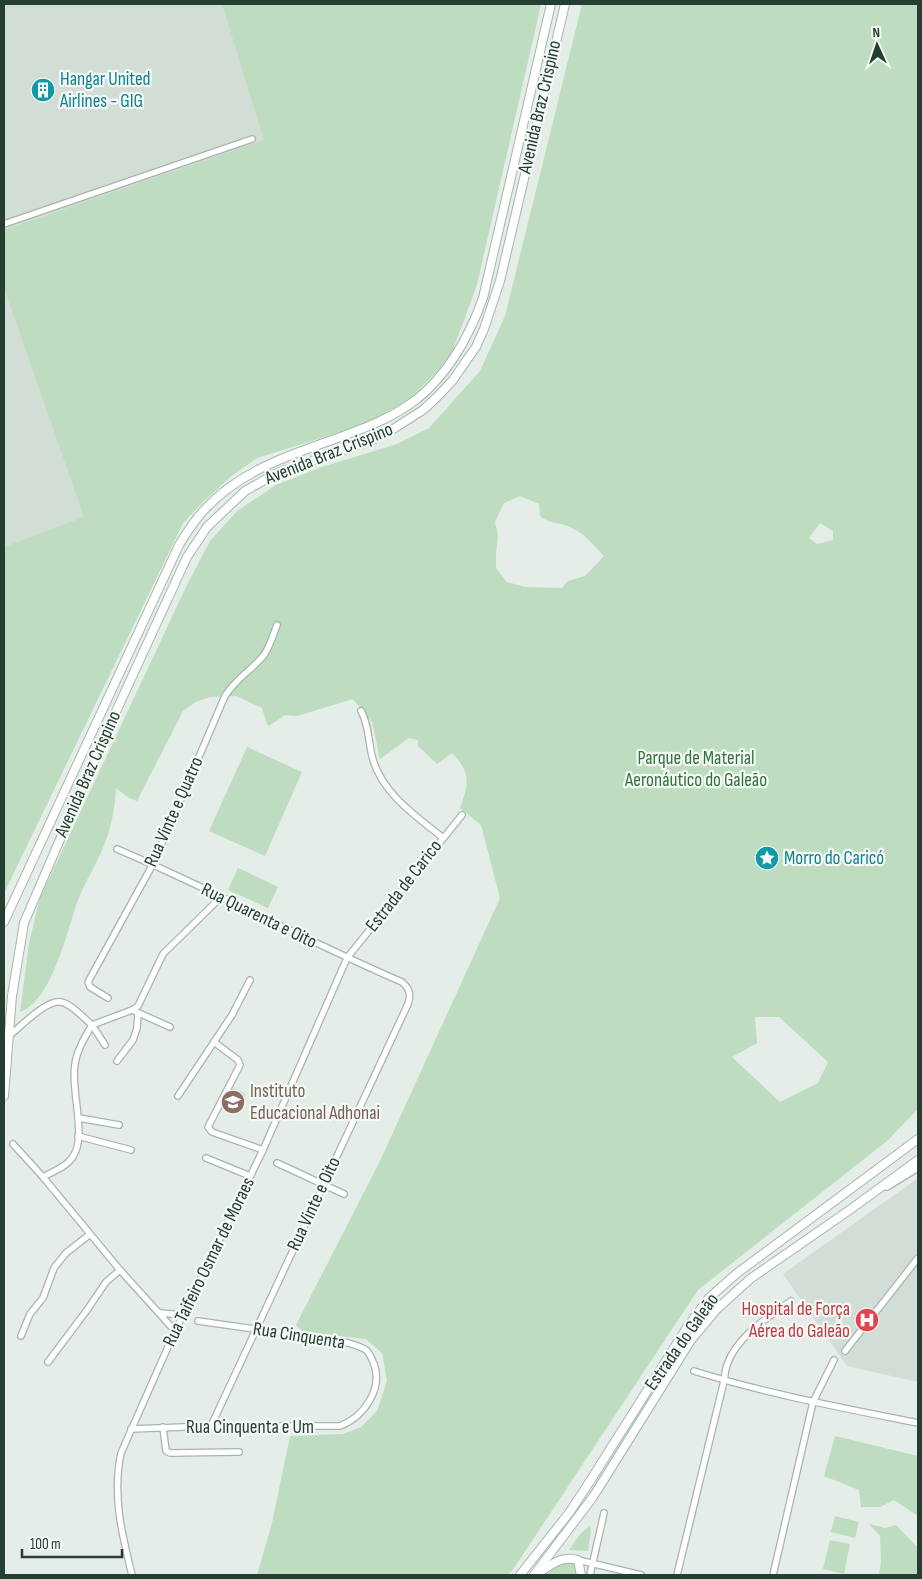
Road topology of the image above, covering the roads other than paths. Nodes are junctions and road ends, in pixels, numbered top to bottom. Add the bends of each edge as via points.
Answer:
1 (551, 4) edge
2 (565, 4) edge
3 (252, 139) dead end
4 (4, 224) edge
5 (277, 625) dead end
6 (361, 711) dead end
7 (462, 815) dead end
8 (443, 838) junction
9 (117, 849) dead end
10 (153, 864) junction
11 (221, 897) junction
12 (4, 922) edge
13 (347, 958) junction
14 (250, 980) dead end
15 (402, 982) joint
16 (108, 998) dead end
17 (132, 1010) junction
18 (138, 1014) junction
19 (4, 1018) edge
20 (92, 1025) junction
21 (170, 1027) dead end
22 (9, 1034) junction
23 (214, 1042) junction
24 (105, 1045) dead end
25 (117, 1061) dead end
26 (4, 1096) edge
27 (178, 1096) dead end
28 (79, 1118) junction
29 (119, 1125) dead end
30 (78, 1136) junction
31 (918, 1139) edge
32 (13, 1144) dead end
33 (130, 1150) dead end
34 (263, 1150) junction
35 (206, 1158) dead end
36 (918, 1160) edge
37 (277, 1163) dead end
38 (918, 1168) edge
39 (250, 1176) junction
40 (42, 1177) junction
41 (323, 1184) junction
42 (344, 1194) dead end
43 (851, 1210) junction
44 (89, 1235) junction
45 (918, 1258) edge
46 (120, 1270) junction
47 (791, 1301) dead end
48 (160, 1313) junction
49 (182, 1315) junction
50 (198, 1321) dead end
51 (256, 1330) junction
52 (175, 1331) junction
53 (21, 1336) dead end
54 (845, 1351) dead end
55 (834, 1360) dead end
56 (48, 1362) dead end
57 (694, 1371) dead end
58 (724, 1380) junction
59 (813, 1402) junction
60 (364, 1410) joint
61 (918, 1423) edge
62 (211, 1426) junction
63 (163, 1427) junction
64 (131, 1429) junction
65 (239, 1452) dead end
66 (604, 1513) dead end
67 (578, 1560) junction
68 (593, 1564) junction
69 (581, 1573) edge
70 (132, 1575) edge
71 (520, 1575) edge
72 (534, 1575) edge
73 (590, 1575) edge
74 (641, 1575) edge
75 (677, 1575) edge
76 (774, 1575) edge

1 - 12 main road, Avenida Braz Crispino via 483,298 456,354 431,386 399,410 373,425 273,462 239,481 206,508 173,557
2 - 22 main road, Avenida Braz Crispino via 500,281 476,347 447,386 408,420 372,440 294,466 260,482 234,501 196,542 102,742 27,915 18,955
3 - 4 street
5 - 10 street, Rua Vinte e Quatro via 263,655 225,696
6 - 8 street via 367,720 372,758 384,784 402,805
7 - 8 street, Estrada de Carico
8 - 13 street, Estrada de Carico
9 - 10 street, Rua Quarenta e Oito
10 - 11 street, Rua Quarenta e Oito
10 - 16 street, Rua Vinte e Quatro via 88,982 90,987
11 - 13 street, Rua Quarenta e Oito
11 - 17 street via 163,954 138,1006
13 - 15 street, Rua Quarenta e Oito
13 - 34 street, Rua Taifeiro Osmar de Moraes
14 - 23 street
15 - 41 street, Rua Vinte e Oito via 410,994 408,1004
17 - 18 street
17 - 20 street
18 - 21 street
18 - 25 street via 133,1040
19 - 22 main road
20 - 22 street via 67,1004 56,1002
20 - 24 street
20 - 28 street via 74,1065
22 - 26 main road, Avenida Braz Crispino
23 - 27 street
23 - 34 street via 240,1065 210,1122 209,1130
28 - 29 street
28 - 30 street
30 - 33 street
30 - 40 street via 78,1146 72,1159
31 - 71 main road, Estrada do Galeão via 736,1274 709,1298 585,1489
32 - 40 street
34 - 39 street, Rua Taifeiro Osmar de Moraes
35 - 39 street
36 - 43 main road, Estrada do Galeão
37 - 41 street
38 - 43 street
39 - 49 street, Rua Taifeiro Osmar de Moraes
40 - 44 street
41 - 42 street
41 - 51 street, Rua Vinte e Oito
43 - 72 main road, Estrada do Galeão via 750,1279 705,1323 679,1359 594,1497
44 - 46 street
44 - 53 street via 66,1253 54,1268 42,1301 30,1314
45 - 54 street
46 - 48 street
46 - 56 street via 106,1282
47 - 58 street via 752,1331 736,1348
48 - 49 street
48 - 52 street
49 - 52 street, Rua Taifeiro Osmar de Moraes
50 - 51 street, Rua Cinquenta
51 - 60 street, Rua Cinquenta via 345,1342 366,1350 373,1361 376,1376
51 - 62 street, Rua Vinte e Oito
52 - 64 street, Rua Taifeiro Osmar de Moraes
55 - 59 street
57 - 58 street
58 - 59 street
58 - 75 street
59 - 61 street
59 - 76 street
60 - 62 street, Rua Cinquenta e Um via 340,1426
62 - 63 street, Rua Cinquenta e Um
63 - 64 street, Rua Cinquenta e Um
63 - 65 street via 166,1451 170,1453
64 - 70 street, Rua Taifeiro Osmar de Moraes via 120,1453 117,1493
66 - 68 street
67 - 68 street
67 - 69 main road
67 - 72 main road via 562,1559
68 - 69 street
68 - 73 street
68 - 74 street

